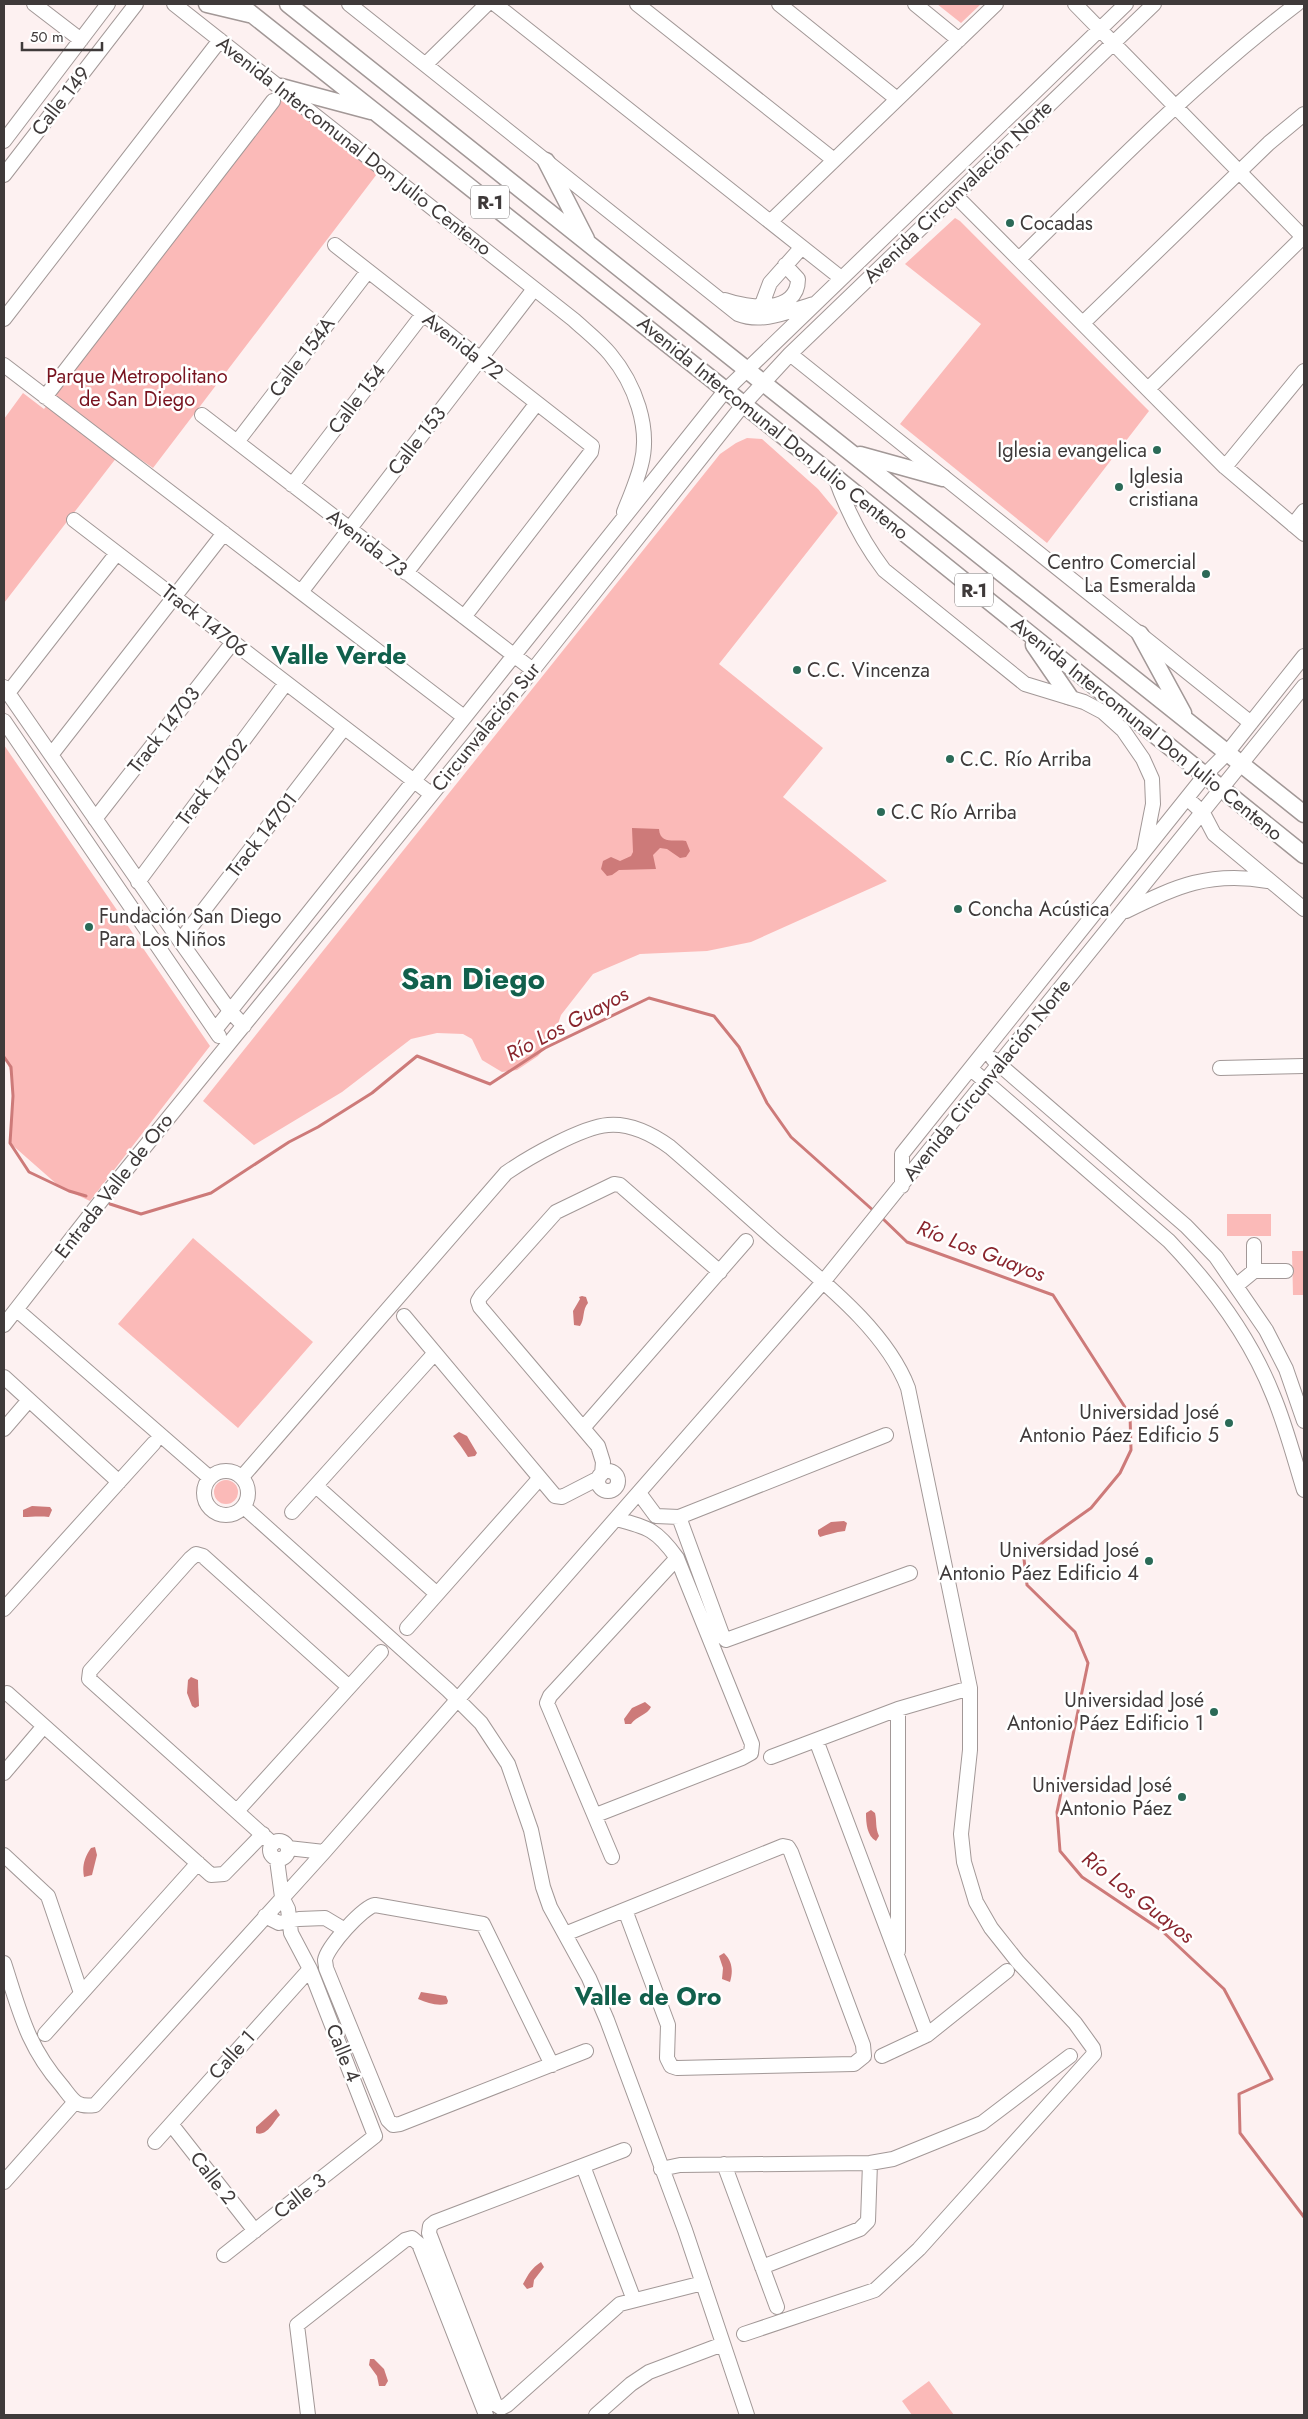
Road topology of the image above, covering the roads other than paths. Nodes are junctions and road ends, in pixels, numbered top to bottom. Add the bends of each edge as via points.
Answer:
1 (34, 4) edge
2 (108, 4) edge
3 (136, 4) edge
4 (174, 4) edge
5 (207, 4) edge
6 (239, 4) edge
7 (288, 4) edge
8 (349, 4) edge
9 (487, 4) edge
10 (495, 4) edge
11 (637, 4) edge
12 (778, 4) edge
13 (914, 4) edge
14 (996, 4) edge
15 (1075, 4) edge
16 (1126, 4) edge
17 (1154, 4) edge
18 (1297, 4) edge
19 (254, 15) junction
20 (1100, 28) junction
21 (81, 40) junction
22 (220, 40) junction
23 (959, 40) junction
24 (1113, 42) junction
25 (426, 64) junction
26 (281, 86) junction
27 (897, 99) junction
28 (273, 101) dead end
29 (1175, 106) junction
30 (379, 113) junction
31 (1304, 114) edge
32 (4, 141) edge
33 (834, 160) junction
34 (546, 161) junction
35 (1239, 172) junction
36 (4, 175) edge
37 (955, 195) junction
38 (770, 222) junction
39 (1304, 237) edge
40 (335, 246) dead end
41 (590, 246) junction
42 (802, 247) junction
43 (1020, 258) junction
44 (785, 265) junction
45 (368, 271) junction
46 (841, 278) junction
47 (534, 289) junction
48 (797, 289) junction
49 (716, 296) junction
50 (813, 304) junction
51 (761, 307) junction
52 (423, 314) junction
53 (4, 319) edge
54 (1083, 323) junction
55 (790, 354) junction
56 (480, 359) junction
57 (4, 365) edge
58 (748, 369) junction
59 (1304, 370) edge
60 (764, 382) junction
61 (1148, 389) junction
62 (725, 390) junction
63 (45, 397) junction
64 (537, 403) junction
65 (743, 405) junction
66 (202, 416) dead end
67 (237, 442) junction
68 (853, 454) junction
69 (1225, 467) junction
70 (835, 477) junction
71 (943, 478) junction
72 (292, 485) junction
73 (1304, 511) edge
74 (74, 520) dead end
75 (620, 525) junction
76 (1293, 525) junction
77 (349, 529) junction
78 (224, 533) junction
79 (1304, 534) edge
80 (117, 553) junction
81 (406, 573) junction
82 (300, 592) junction
83 (174, 597) junction
84 (464, 617) junction
85 (1024, 631) junction
86 (1140, 634) junction
87 (232, 642) junction
88 (515, 656) junction
89 (1304, 656) edge
90 (533, 670) junction
91 (286, 683) junction
92 (1304, 686) edge
93 (6, 690) edge
94 (1068, 696) junction
95 (464, 717) junction
96 (1186, 719) junction
97 (4, 722) edge
98 (1251, 723) junction
99 (344, 728) junction
100 (1227, 753) junction
101 (51, 756) junction
102 (1241, 763) junction
103 (1206, 774) junction
104 (414, 782) junction
105 (1223, 789) junction
106 (431, 794) junction
107 (1187, 798) junction
108 (1203, 813) junction
109 (1304, 814) edge
110 (95, 819) junction
111 (1143, 854) junction
112 (1304, 855) edge
113 (138, 882) junction
114 (1270, 882) junction
115 (1304, 909) edge
116 (1121, 914) junction
117 (180, 942) junction
118 (230, 1011) junction
119 (244, 1026) junction
120 (215, 1030) junction
121 (227, 1047) junction
122 (985, 1052) junction
123 (1000, 1064) junction
124 (1304, 1066) edge
125 (972, 1068) junction
126 (1220, 1068) dead end
127 (987, 1081) junction
128 (902, 1186) junction
129 (746, 1241) dead end
130 (1254, 1245) dead end
131 (1254, 1271) junction
132 (1286, 1271) dead end
133 (720, 1272) junction
134 (824, 1282) junction
135 (1237, 1285) junction
136 (17, 1310) junction
137 (404, 1316) dead end
138 (4, 1325) edge
139 (434, 1354) junction
140 (4, 1378) edge
141 (29, 1400) junction
142 (1304, 1421) edge
143 (583, 1428) junction
144 (4, 1429) edge
145 (886, 1435) dead end
146 (154, 1443) dead end
147 (1301, 1470) edge
148 (600, 1476) junction
149 (242, 1477) junction
150 (210, 1478) junction
151 (539, 1478) junction
152 (119, 1482) junction
153 (316, 1486) junction
154 (1304, 1490) edge
155 (635, 1498) junction
156 (244, 1507) junction
157 (292, 1512) dead end
158 (679, 1517) junction
159 (616, 1519) junction
160 (652, 1522) junction
161 (677, 1558) junction
162 (910, 1573) dead end
163 (437, 1594) junction
164 (4, 1609) edge
165 (407, 1628) dead end
166 (381, 1652) dead end
167 (349, 1687) junction
168 (970, 1688) junction
169 (6, 1693) dead end
170 (458, 1700) junction
171 (898, 1709) junction
172 (44, 1726) junction
173 (816, 1740) junction
174 (771, 1758) dead end
175 (4, 1773) edge
176 (237, 1811) junction
177 (596, 1815) junction
178 (268, 1839) junction
179 (288, 1848) junction
180 (324, 1852) junction
181 (4, 1855) edge
182 (612, 1857) dead end
183 (277, 1860) junction
184 (198, 1863) junction
185 (282, 1897) junction
186 (625, 1910) junction
187 (265, 1916) junction
188 (289, 1920) junction
189 (345, 1930) junction
190 (565, 1934) junction
191 (898, 1960) junction
192 (4, 1963) edge
193 (310, 1969) junction
194 (1006, 1971) dead end
195 (81, 1993) junction
196 (45, 2034) dead end
197 (927, 2035) junction
198 (586, 2051) dead end
199 (882, 2056) dead end
200 (1070, 2056) dead end
201 (552, 2065) junction
202 (75, 2102) junction
203 (171, 2124) junction
204 (375, 2136) joint
205 (155, 2142) dead end
206 (624, 2150) dead end
207 (870, 2162) junction
208 (724, 2164) junction
209 (583, 2166) junction
210 (660, 2169) junction
211 (4, 2182) edge
212 (255, 2231) junction
213 (224, 2255) dead end
214 (762, 2268) junction
215 (703, 2283) junction
216 (634, 2300) junction
217 (777, 2307) dead end
218 (744, 2334) dead end
219 (723, 2344) junction
220 (308, 2415) edge
221 (486, 2415) edge
222 (596, 2415) edge
223 (747, 2415) edge

1 - 21 street
2 - 21 street, Calle 149
3 - 36 street, Calle 149
4 - 22 street, Avenida Intercomunal Don Julio Centeno
5 - 19 main road
6 - 19 main road, Avenida Intercomunal Don Julio Centeno / R-1
7 - 41 main road, Avenida Intercomunal Don Julio Centeno / R-1
8 - 25 street
9 - 25 street
10 - 38 street
11 - 33 street
12 - 27 street
13 - 23 street
14 - 23 street
15 - 20 street
16 - 20 street, Avenida Circunvalación Norte
17 - 24 street, Avenida Circunvalación Norte
18 - 29 street
19 - 30 main road, Avenida Intercomunal Don Julio Centeno / R-1
20 - 24 street
20 - 46 street, Avenida Circunvalación Norte
21 - 32 street, Calle 149
22 - 26 street, Avenida Intercomunal Don Julio Centeno
22 - 53 street
23 - 27 street
24 - 29 street
24 - 37 street, Avenida Circunvalación Norte
25 - 34 street
26 - 30 main road
26 - 47 street, Avenida Intercomunal Don Julio Centeno
27 - 33 street
28 - 63 street
29 - 35 street
29 - 43 street
30 - 62 main road, Avenida Intercomunal Don Julio Centeno / R-1
31 - 35 street
33 - 38 street
34 - 41 main road
34 - 49 street
35 - 39 street
35 - 54 street
37 - 43 street
37 - 55 street, Avenida Circunvalación Norte
38 - 42 street
39 - 61 street
40 - 45 street, Avenida 72
41 - 58 main road, Avenida Intercomunal Don Julio Centeno / R-1
42 - 44 street
42 - 46 street
43 - 54 street
44 - 48 street via 798,279
44 - 51 street via 770,283
45 - 52 street, Avenida 72
45 - 67 street, Calle 154A
46 - 50 street, Avenida Circunvalación Norte
47 - 56 street, Calle 153
47 - 75 street, Avenida Intercomunal Don Julio Centeno via 610,354 626,377 637,402 645,435 642,464
48 - 50 street
48 - 51 street via 787,300
49 - 50 street via 749,319 760,319
49 - 51 street via 742,306
50 - 58 street, Avenida Circunvalación Norte
52 - 56 street, Avenida 72
52 - 72 street, Calle 154
54 - 61 street
55 - 60 street, Avenida Circunvalación Norte
55 - 71 street
56 - 64 street, Avenida 72
56 - 77 street, Calle 153
57 - 63 street
58 - 60 main road, Avenida Intercomunal Don Julio Centeno / R-1
58 - 62 street, Avenida Circunvalación Norte
59 - 69 street
60 - 65 street, Circunvalación Sur
60 - 68 main road, Avenida Intercomunal Don Julio Centeno / R-1
61 - 69 street
62 - 65 main road, Avenida Intercomunal Don Julio Centeno / R-1
62 - 75 street, Circunvalación Sur
63 - 78 street
64 - 81 street
64 - 84 street, Avenida 72 via 592,446 591,452
65 - 70 main road, Avenida Intercomunal Don Julio Centeno / R-1
65 - 90 street, Circunvalación Sur
66 - 67 street, Avenida 73
67 - 72 street, Avenida 73
68 - 71 main road
68 - 96 main road, Avenida Intercomunal Don Julio Centeno / R-1
69 - 76 street
70 - 85 main road, Avenida Intercomunal Don Julio Centeno / R-1
70 - 94 street via 849,514 884,570 1025,684
71 - 86 street
72 - 77 street, Avenida 73
73 - 76 street
74 - 80 street, Track 14706
75 - 88 street, Circunvalación Sur
76 - 79 street
77 - 81 street, Avenida 73
77 - 82 street, Calle 153
78 - 82 street
78 - 83 street
80 - 83 street, Track 14706
80 - 93 street
81 - 84 street, Avenida 73
82 - 95 street
83 - 87 street, Track 14706
83 - 101 street
84 - 88 street, Avenida 73
85 - 94 main road
85 - 103 main road, Avenida Intercomunal Don Julio Centeno / R-1
86 - 96 main road
86 - 98 street
87 - 91 street, Track 14706
87 - 110 street, Track 14703
88 - 90 street, Avenida 73
88 - 95 street, Circunvalación Sur
89 - 98 street, Avenida Circunvalación Norte
90 - 106 street, Circunvalación Sur
91 - 99 street, Track 14706
91 - 113 street, Track 14702
92 - 102 street, Avenida Circunvalación Norte
93 - 101 street
94 - 111 street via 1103,712 1130,738 1144,759 1152,779 1153,804
95 - 104 street, Circunvalación Sur
96 - 100 main road, Avenida Intercomunal Don Julio Centeno / R-1
97 - 120 street
98 - 100 street, Avenida Circunvalación Norte
99 - 104 street, Track 14706
99 - 117 street, Track 14701
100 - 102 main road, Avenida Intercomunal Don Julio Centeno / R-1
100 - 103 street, Avenida Circunvalación Norte
101 - 110 street
102 - 105 street, Avenida Circunvalación Norte
102 - 109 main road, Avenida Intercomunal Don Julio Centeno / R-1
103 - 105 main road, Avenida Intercomunal Don Julio Centeno / R-1
103 - 107 street, Avenida Circunvalación Norte
104 - 106 street, Track 14706
104 - 118 street, Circunvalación Sur
105 - 108 street, Avenida Circunvalación Norte
105 - 112 main road, Avenida Intercomunal Don Julio Centeno / R-1
106 - 119 street, Circunvalación Sur
107 - 108 street
107 - 111 street, Avenida Circunvalación Norte
108 - 114 street via 1214,834
108 - 116 street, Avenida Circunvalación Norte
110 - 113 street
111 - 122 street, Avenida Circunvalación Norte
113 - 117 street
114 - 115 street
114 - 116 street via 1249,878 1188,882
116 - 123 street, Avenida Circunvalación Norte
117 - 118 street
118 - 119 street
118 - 120 street, Circunvalación Sur
119 - 121 street, Circunvalación Sur
120 - 121 street
121 - 136 street, Entrada Valle de Oro via 104,1197
122 - 123 street
122 - 125 street, Avenida Circunvalación Norte
123 - 127 street, Avenida Circunvalación Norte
123 - 135 street via 1186,1226
124 - 126 street
125 - 127 street
125 - 128 street, Avenida Circunvalación Norte via 902,1154
127 - 128 street, Avenida Circunvalación Norte
127 - 147 street via 1169,1241 1196,1270 1249,1346 1273,1396
128 - 134 street
129 - 133 street
130 - 131 street
131 - 132 street
131 - 135 street
133 - 143 street
133 - 143 street via 620,1185 614,1184 556,1212 480,1296 480,1306
134 - 149 street via 652,1134 608,1125 573,1136 506,1172
134 - 155 street
134 - 168 street via 885,1344 900,1367 908,1388
135 - 142 street via 1286,1369
136 - 138 street, Entrada Valle de Oro
136 - 150 street
137 - 139 street
139 - 151 street
139 - 153 street
140 - 141 street
141 - 144 street
141 - 152 street
143 - 148 street via 601,1452
145 - 158 street
146 - 152 street
147 - 154 street
148 - 151 street via 562,1497 555,1496
148 - 155 street via 602,1489 616,1488
149 - 150 street via 229,1471
149 - 156 street via 248,1488
150 - 156 street via 204,1491 212,1510 225,1515
151 - 163 street
152 - 164 street
153 - 157 street
153 - 163 street
155 - 159 street
155 - 160 street
156 - 170 street
158 - 160 street
158 - 162 street via 726,1640
159 - 160 street
159 - 170 street
160 - 161 street
161 - 177 street via 547,1703
161 - 177 street via 752,1744 751,1752
163 - 165 street
166 - 167 street
167 - 176 street
167 - 176 street via 203,1556 196,1554 190,1559 88,1675
168 - 171 street
168 - 218 street via 970,1750 961,1834 964,1862 976,1902 991,1928 1075,2024 1094,2054 919,2249 875,2290
169 - 172 street
170 - 180 street
170 - 190 street via 481,1723 508,1764 531,1830 543,1888
171 - 173 street
171 - 191 street
172 - 175 street
172 - 184 street
173 - 174 street
173 - 191 street
176 - 178 street
177 - 182 street
178 - 179 street via 282,1842
178 - 183 street, Calle 4 via 272,1857
178 - 184 street via 224,1874 211,1876
179 - 180 street
179 - 183 street via 286,1857
180 - 185 street
181 - 195 street via 48,1896
183 - 185 street, Calle 4
184 - 195 street
185 - 187 street
185 - 188 street, Calle 4
186 - 186 street via 668,2026 667,2058 671,2066 854,2064 864,2056 788,1847 783,1846
186 - 190 street
187 - 188 street via 279,1923
187 - 202 street via 102,2099 95,2105 84,2107
188 - 189 street via 325,1918
188 - 193 street, Calle 4 via 291,1934
189 - 201 street via 368,1906 375,1905 483,1924
189 - 201 street via 325,1960 326,1968 388,2120 393,2125
190 - 210 street via 589,1978 606,2020
191 - 197 street
192 - 202 street via 34,2050
193 - 203 street, Calle 1
193 - 204 street, Calle 4
194 - 197 street
195 - 196 street
197 - 199 street
198 - 201 street
200 - 207 street via 982,2123 893,2159
202 - 211 street
203 - 205 street, Calle 1
203 - 212 street, Calle 2
204 - 212 street, Calle 3
206 - 209 street
207 - 208 street
207 - 214 street via 868,2221 860,2229
208 - 210 street via 680,2164
208 - 214 street
209 - 216 street
209 - 216 street via 430,2226 429,2233 495,2404 501,2408 507,2405 620,2304
210 - 215 street
212 - 213 street, Calle 3
214 - 217 street
215 - 216 street
215 - 219 street
219 - 222 street via 649,2372 630,2384
219 - 223 street
220 - 221 street via 297,2325 405,2240 412,2238 419,2244

